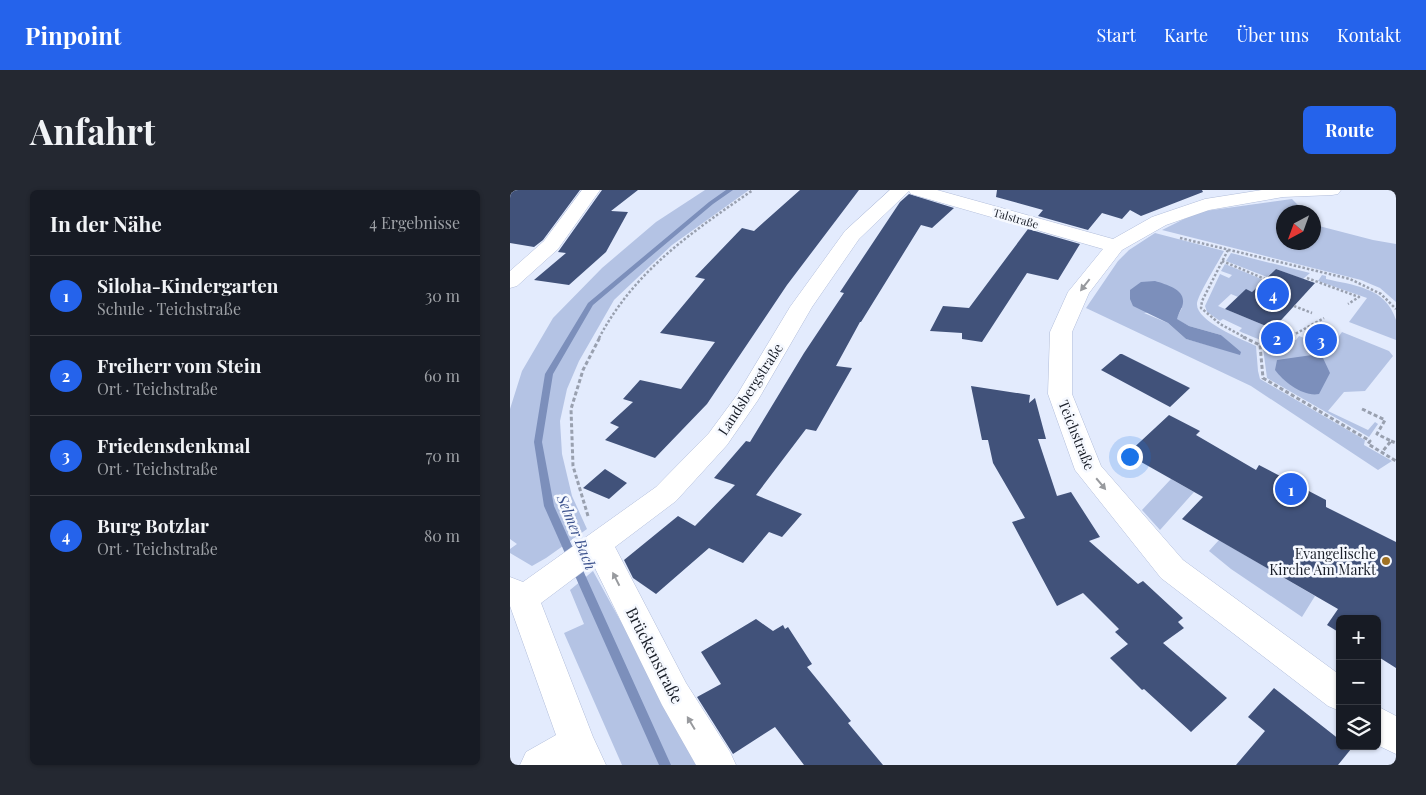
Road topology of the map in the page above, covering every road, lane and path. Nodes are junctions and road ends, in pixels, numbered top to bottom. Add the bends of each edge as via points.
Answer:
1 (591, 190) edge
2 (753, 190) edge
3 (900, 190) edge
4 (917, 190) edge
5 (1332, 190) edge
6 (1146, 229) junction
7 (1115, 246) junction
8 (1228, 250) junction
9 (1222, 261) junction
10 (1314, 271) junction
11 (1265, 279) dead end
12 (510, 282) edge
13 (1348, 304) dead end
14 (1294, 306) dead end
15 (1396, 309) edge
16 (1312, 313) dead end
17 (1324, 318) dead end
18 (1260, 345) junction
19 (1362, 409) dead end
20 (1391, 441) junction
21 (1396, 443) edge
22 (1382, 452) junction
23 (1396, 461) edge
24 (590, 550) junction
25 (527, 590) edge
26 (1336, 692) edge
27 (1381, 726) edge
28 (1396, 737) edge
29 (582, 754) edge
30 (539, 765) edge
31 (717, 765) edge

1 - 12 street via 550,246
2 - 24 path via 689,234 654,265 613,312 584,370 571,409 573,466
3 - 24 street, Landsbergstraße via 852,235 801,308 746,400 718,439 666,494
4 - 7 street, Talstraße
5 - 6 street, Teichstraße via 1283,192 1205,205 1159,221
6 - 7 street, Teichstraße
6 - 8 path
7 -> 26 street, Teichstraße via 1079,292 1061,332 1060,394 1089,470 1172,568
8 - 9 path
8 - 10 path
9 - 11 path
9 - 18 path via 1201,308 1213,320
10 - 13 path via 1306,279 1359,297
10 - 15 path via 1363,284 1383,295
14 - 16 path
17 - 18 path via 1293,338
18 - 22 path via 1263,378 1370,440 1368,444
19 - 20 path via 1386,420 1377,434
20 - 21 path
20 - 22 path
22 - 23 path
24 - 25 street, Landsbergstraße
31 -> 24 street, Brückenstraße
25 - 29 street
27 - 28 street
29 - 30 street

